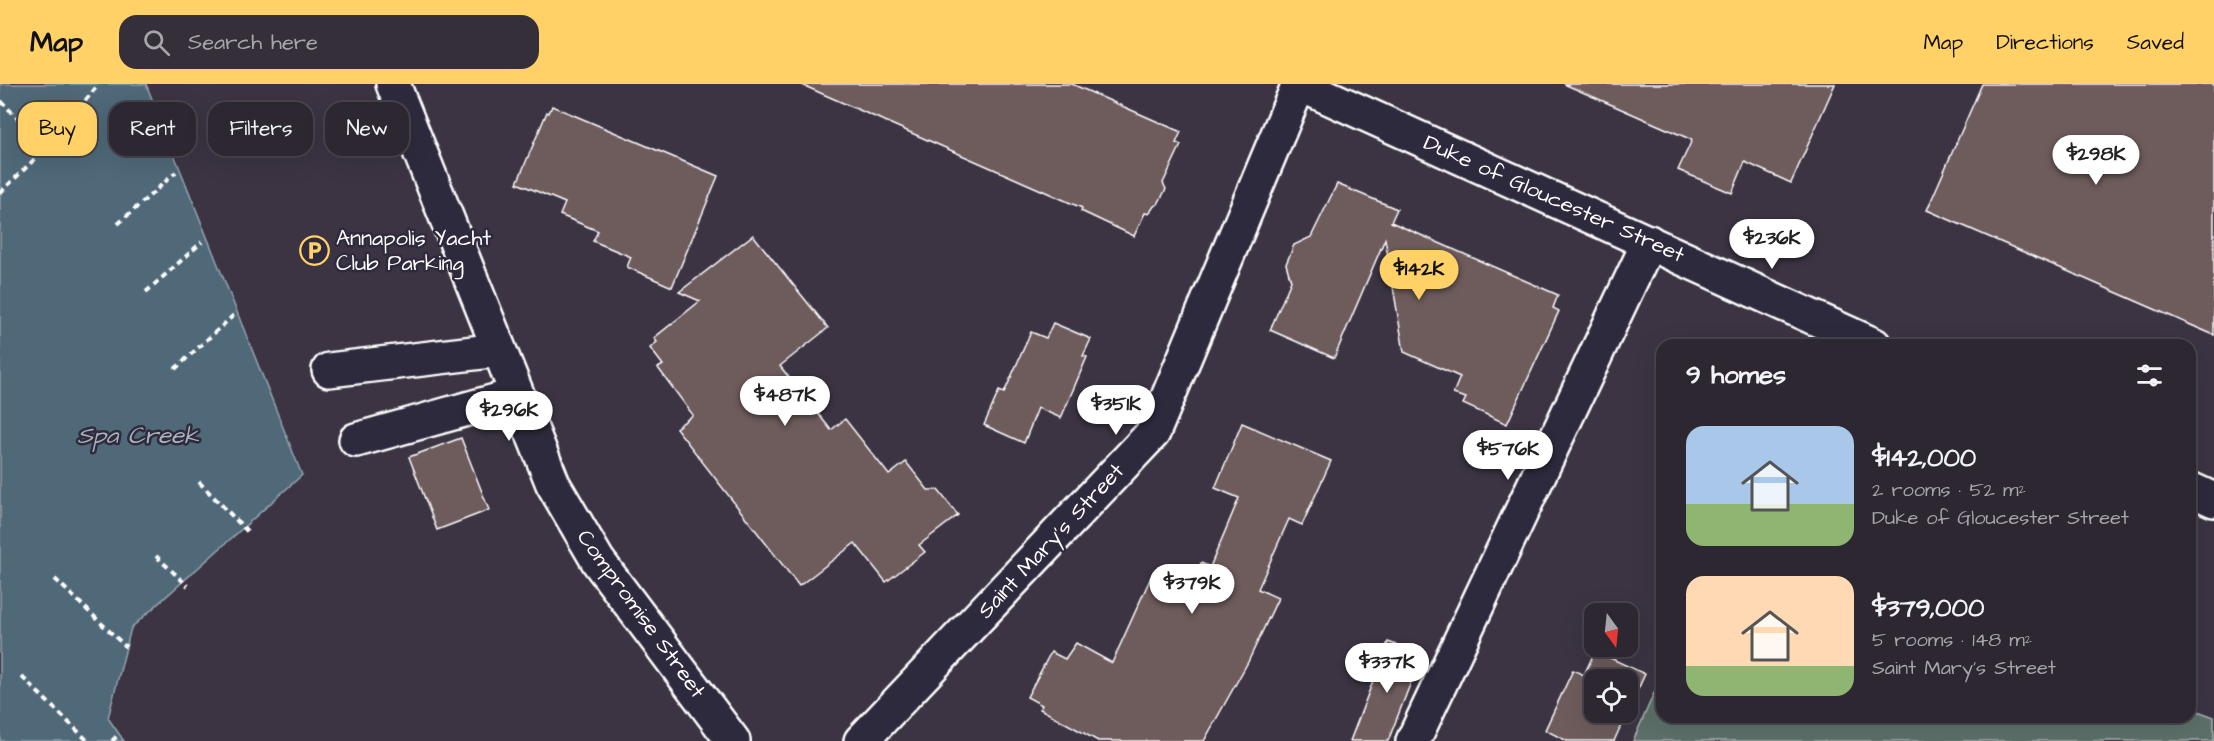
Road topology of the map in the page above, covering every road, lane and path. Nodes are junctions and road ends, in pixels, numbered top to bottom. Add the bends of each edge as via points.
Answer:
1 (99, 84) edge
2 (393, 84) edge
3 (1299, 84) edge
4 (2, 101) dead end
5 (84, 102) edge
6 (18, 118) edge
7 (38, 156) edge
8 (176, 172) dead end
9 (0, 193) edge
10 (118, 224) dead end
11 (202, 242) dead end
12 (1649, 242) junction
13 (146, 292) dead end
14 (236, 314) dead end
15 (1861, 339) edge
16 (499, 350) junction
17 (175, 369) dead end
18 (329, 370) dead end
19 (517, 395) junction
20 (356, 440) dead end
21 (199, 482) dead end
22 (2196, 492) edge
23 (2214, 500) edge
24 (248, 532) dead end
25 (156, 556) dead end
26 (55, 579) dead end
27 (188, 585) dead end
28 (126, 647) dead end
29 (22, 677) dead end
30 (119, 734) dead end
31 (88, 741) edge
32 (112, 741) edge
33 (733, 741) edge
34 (861, 741) edge
35 (1413, 741) edge

1 - 5 path
2 - 16 main road, Compromise Street
3 - 12 main road, Duke of Gloucester Street
3 - 34 main road, Saint Mary's Street via 1153,433
4 - 6 path
7 - 9 path
8 - 10 path
11 - 13 path
12 - 15 main road, Duke of Gloucester Street
12 - 35 main road
14 - 17 path
16 - 18 main road
16 - 19 main road, Compromise Street
19 - 20 main road
19 - 33 main road, Compromise Street via 553,484 598,561
21 - 24 path
22 - 23 main road
25 - 27 path
26 - 28 path
29 - 31 path
30 - 32 path

